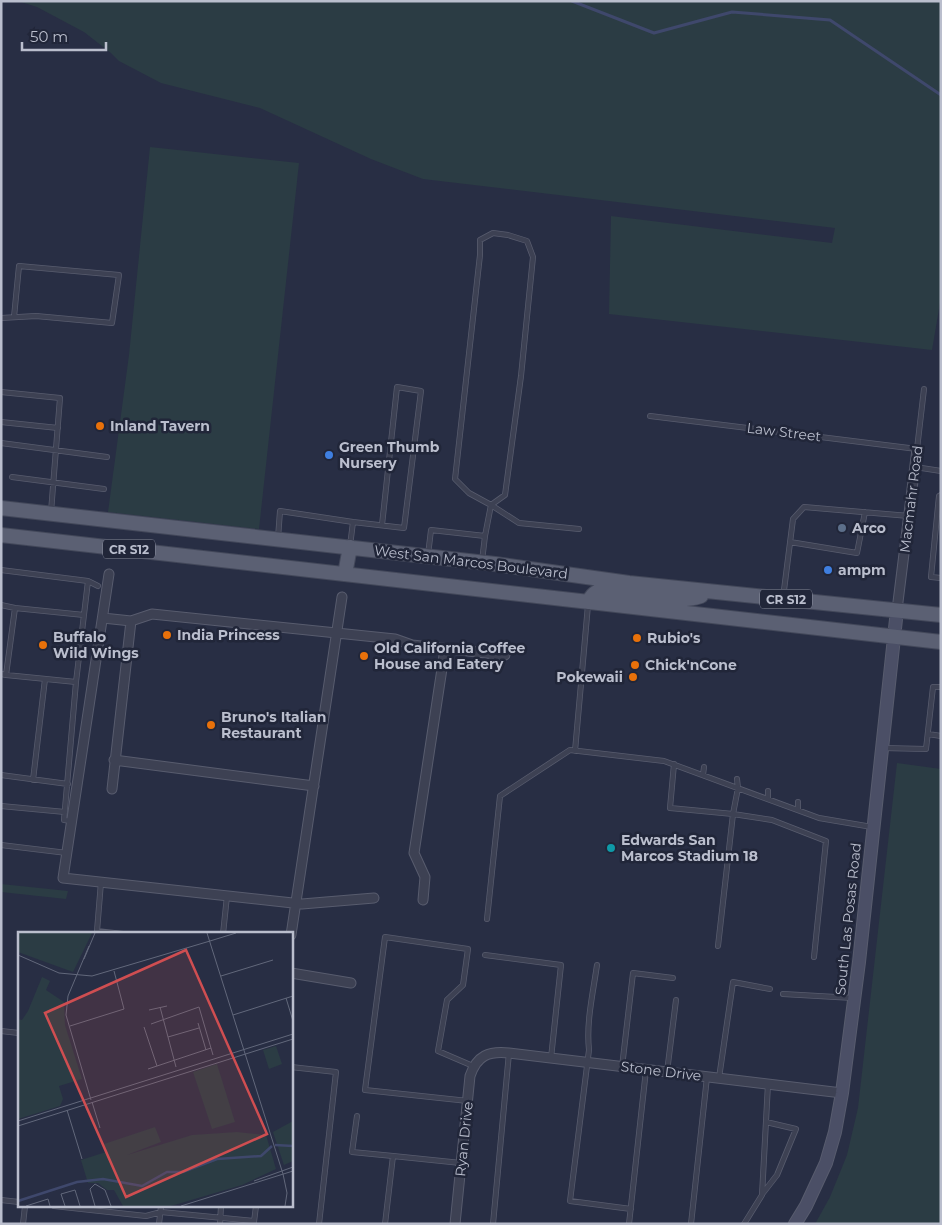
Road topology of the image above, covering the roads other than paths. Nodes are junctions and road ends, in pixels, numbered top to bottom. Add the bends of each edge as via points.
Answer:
1 (14, 317) junction
2 (1, 318) edge
3 (924, 388) dead end
4 (1, 392) edge
5 (650, 416) dead end
6 (1, 422) edge
7 (58, 428) junction
8 (1, 443) edge
9 (56, 449) junction
10 (917, 449) junction
11 (107, 457) dead end
12 (915, 467) junction
13 (941, 471) edge
14 (12, 477) dead end
15 (54, 482) junction
16 (104, 488) dead end
17 (941, 495) edge
18 (491, 504) junction
19 (1, 508) edge
20 (939, 510) edge
21 (865, 512) junction
22 (51, 513) junction
23 (909, 516) junction
24 (353, 522) junction
25 (382, 526) junction
26 (579, 529) dead end
27 (1, 535) edge
28 (485, 536) junction
29 (277, 539) junction
30 (790, 542) junction
31 (350, 547) junction
32 (428, 556) junction
33 (481, 562) junction
34 (1, 570) edge
35 (109, 574) dead end
36 (345, 574) junction
37 (941, 578) edge
38 (88, 581) junction
39 (98, 586) dead end
40 (714, 592) junction
41 (342, 597) dead end
42 (783, 598) junction
43 (588, 602) junction
44 (1, 604) edge
45 (15, 608) junction
46 (897, 610) junction
47 (84, 615) junction
48 (941, 615) edge
49 (103, 618) junction
50 (131, 621) junction
51 (337, 633) junction
52 (894, 637) junction
53 (941, 642) edge
54 (445, 649) junction
55 (505, 655) dead end
56 (4, 675) edge
57 (45, 679) junction
58 (76, 682) junction
59 (941, 687) edge
60 (928, 734) junction
61 (941, 736) edge
62 (882, 748) junction
63 (575, 751) junction
64 (114, 760) junction
65 (674, 764) junction
66 (704, 767) dead end
67 (703, 775) junction
68 (1, 776) edge
69 (737, 779) dead end
70 (33, 780) junction
71 (68, 784) junction
72 (314, 786) junction
73 (738, 788) junction
74 (112, 789) dead end
75 (768, 791) dead end
76 (768, 799) junction
77 (798, 802) dead end
78 (1, 806) edge
79 (798, 810) junction
80 (65, 812) junction
81 (732, 814) junction
82 (72, 821) junction
83 (874, 827) junction
84 (1, 845) edge
85 (67, 853) junction
86 (101, 882) junction
87 (227, 896) junction
88 (374, 898) dead end
89 (423, 900) dead end
90 (296, 904) junction
91 (487, 919) dead end
92 (97, 932) edge
93 (223, 932) edge
94 (291, 932) edge
95 (718, 946) dead end
96 (485, 955) dead end
97 (814, 957) dead end
98 (597, 965) dead end
99 (292, 973) edge
100 (673, 978) dead end
101 (351, 983) dead end
102 (770, 988) dead end
103 (783, 994) dead end
104 (854, 998) junction
105 (676, 1000) dead end
106 (1, 1031) edge
107 (18, 1033) edge
108 (509, 1053) junction
109 (551, 1058) junction
110 (587, 1063) junction
111 (473, 1066) junction
112 (292, 1067) edge
113 (622, 1067) junction
114 (646, 1070) junction
115 (667, 1072) junction
116 (707, 1077) junction
117 (719, 1078) junction
118 (768, 1084) junction
119 (842, 1093) junction
120 (468, 1101) junction
121 (357, 1116) dead end
122 (766, 1122) junction
123 (393, 1156) junction
124 (461, 1164) junction
125 (762, 1195) junction
126 (1, 1200) edge
127 (18, 1202) edge
128 (25, 1208) edge
129 (72, 1208) edge
130 (161, 1208) edge
131 (222, 1208) edge
132 (256, 1208) edge
133 (631, 1209) junction
134 (161, 1212) junction
135 (220, 1218) junction
136 (254, 1222) edge
137 (23, 1224) edge
138 (159, 1224) edge
139 (220, 1224) edge
140 (319, 1224) edge
141 (385, 1224) edge
142 (455, 1224) edge
143 (493, 1224) edge
144 (629, 1224) edge
145 (691, 1224) edge
146 (744, 1224) edge
147 (795, 1224) edge

1 - 1 lane via 112,323 119,275 19,266
1 - 2 lane
3 - 10 lane, Macmahr Road
4 - 7 lane via 60,398
5 - 10 lane, Law Street
6 - 7 lane
7 - 9 lane
8 - 9 lane
9 - 11 lane
9 - 15 lane
10 - 12 street, Macmahr Road
12 - 13 lane
12 - 23 street, Macmahr Road
14 - 15 lane
15 - 16 lane
15 - 22 lane
17 - 20 lane
18 - 18 lane via 505,495 533,257 527,241 493,233 480,240 455,479 469,493
18 - 26 lane via 519,523
18 - 28 lane
19 - 22 main road, West San Marcos Boulevard / CR S12
20 - 37 lane via 931,577
21 - 23 lane
21 - 30 lane via 804,506 793,519
21 - 30 lane via 857,553
22 - 29 main road, West San Marcos Boulevard / CR S12
23 - 46 street, Macmahr Road
24 - 25 lane
24 - 29 lane via 280,511
24 - 31 lane
25 - 25 lane via 404,528 421,391 397,387
27 - 36 main road, West San Marcos Boulevard / CR S12
28 - 32 lane via 431,530
28 - 33 lane
29 - 31 main road, West San Marcos Boulevard / CR S12
30 - 42 lane
31 - 32 main road, West San Marcos Boulevard / CR S12
31 - 36 main road
32 - 33 main road, West San Marcos Boulevard / CR S12
33 - 40 main road, West San Marcos Boulevard / CR S12
34 - 38 lane
35 - 49 street
36 - 43 main road, West San Marcos Boulevard / CR S12
38 - 39 lane
38 - 47 lane
40 - 42 main road, West San Marcos Boulevard / CR S12
40 - 43 main road via 694,598 672,599 598,591
41 - 51 street
42 - 46 main road, West San Marcos Boulevard / CR S12
43 - 52 main road, West San Marcos Boulevard / CR S12
43 - 63 lane
44 - 45 lane
45 - 47 lane
45 - 56 lane
46 - 48 main road, West San Marcos Boulevard / CR S12
46 - 52 main road, South Las Posas Road
47 - 58 lane
49 - 50 street
49 - 82 street
50 - 51 street via 152,614
50 - 64 street
51 - 54 street via 395,639 412,646
51 - 72 street
52 - 53 main road, West San Marcos Boulevard / CR S12
52 - 62 main road, South Las Posas Road
54 - 55 street
54 - 89 street via 414,853 425,877
56 - 57 lane
57 - 58 lane
57 - 70 lane
58 - 71 lane
59 - 60 lane via 933,687
60 - 61 lane
60 - 62 lane via 926,749
62 - 83 main road, South Las Posas Road
63 - 65 lane
63 - 91 lane via 570,750 500,796
64 - 72 street
64 - 74 street
65 - 67 lane
65 - 81 lane via 670,808
66 - 67 lane
67 - 73 lane
68 - 70 lane
69 - 73 lane
70 - 71 lane
71 - 80 lane
72 - 90 street
73 - 76 lane
73 - 81 lane
75 - 76 lane
76 - 79 lane
77 - 79 lane
78 - 80 lane
79 - 83 lane via 819,818
80 - 82 lane via 64,820
81 - 95 lane
81 - 97 lane via 772,820 826,841
82 - 85 street
83 - 104 main road, South Las Posas Road
84 - 85 lane
85 - 86 street via 63,878
86 - 87 street
86 - 92 lane
87 - 90 street
87 - 93 lane
88 - 90 street
90 - 94 street
96 - 109 lane via 561,965
98 - 110 lane
99 - 101 street
100 - 113 lane via 633,973
102 - 117 lane via 733,982
103 - 104 lane
104 - 119 main road, South Las Posas Road
105 - 115 lane
106 - 107 lane
108 - 109 street, Stone Drive
108 - 111 street, Stone Drive via 490,1053
108 - 143 lane
109 - 110 street, Stone Drive
110 - 113 street, Stone Drive
110 - 133 lane via 570,1202
111 - 120 street, Ryan Drive
111 - 120 lane via 438,1051 447,1000 463,985 468,949 385,937 365,1090
112 - 140 lane via 336,1072
113 - 114 street, Stone Drive
114 - 115 street, Stone Drive
114 - 133 lane
115 - 116 street, Stone Drive
116 - 117 street, Stone Drive
116 - 145 lane
117 - 118 street, Stone Drive
118 - 119 street, Stone Drive
118 - 122 lane
119 - 147 main road, South Las Posas Road via 826,1163
120 - 124 street, Ryan Drive
121 - 123 lane via 352,1152
122 - 125 lane
122 - 125 lane via 796,1129 777,1175
123 - 124 lane
123 - 141 lane
124 - 142 street, Ryan Drive
125 - 146 lane
126 - 127 lane
128 - 137 lane
129 - 134 lane via 146,1216
130 - 134 lane
131 - 135 lane
132 - 136 lane
133 - 144 lane
134 - 135 lane
134 - 138 lane
135 - 136 lane
135 - 139 lane

